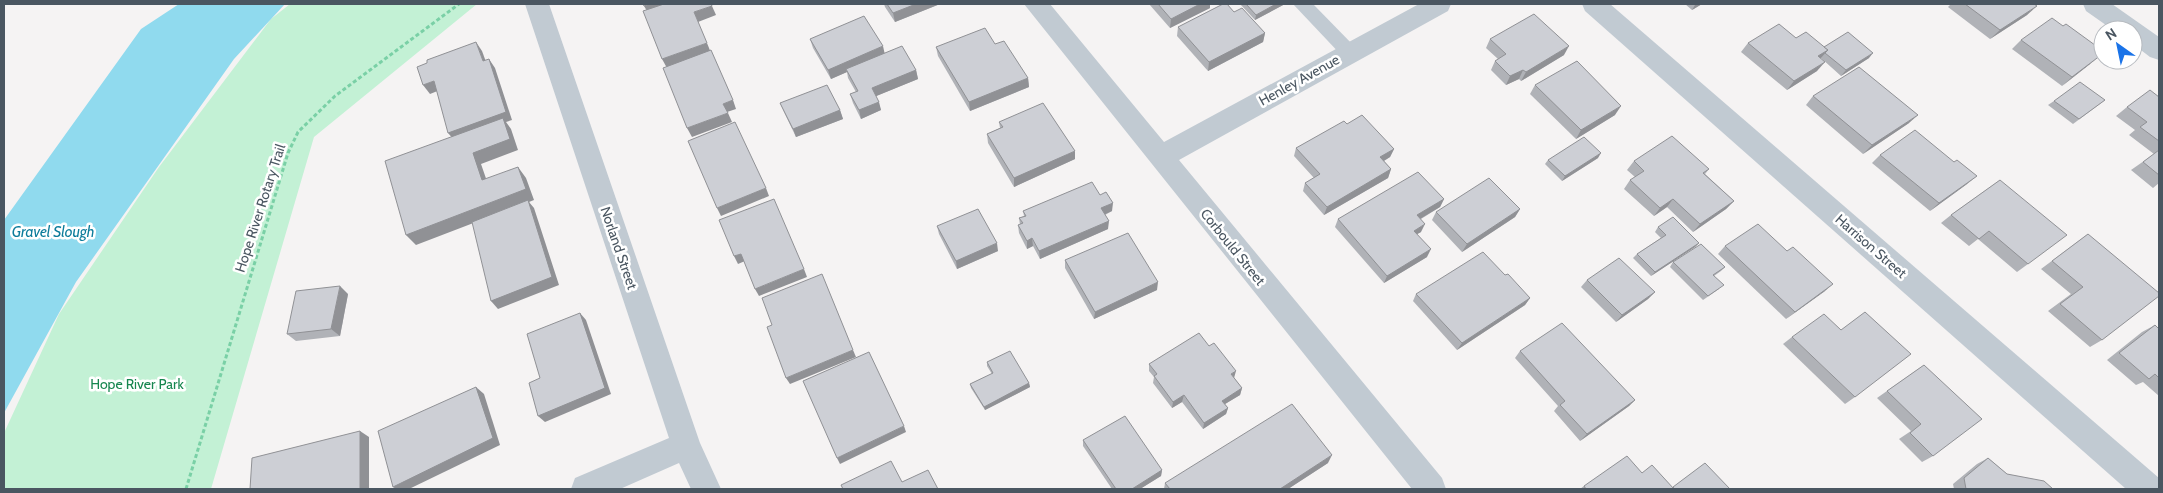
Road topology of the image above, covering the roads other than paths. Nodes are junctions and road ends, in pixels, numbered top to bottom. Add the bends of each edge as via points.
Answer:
1 (537, 4) edge
2 (1036, 4) edge
3 (1302, 4) edge
4 (1439, 4) edge
5 (1594, 4) edge
6 (2094, 4) edge
7 (2117, 20) edge
8 (2143, 39) edge
9 (2159, 50) edge
10 (1350, 52) junction
11 (1160, 157) junction
12 (686, 445) junction
13 (586, 489) edge
14 (706, 489) edge
15 (1430, 489) edge
16 (2148, 489) edge

1 - 12 street, Norland Street
2 - 11 street, Corbould Street
3 - 10 lane
4 - 10 street, Henley Avenue
5 - 16 street, Harrison Street
6 - 7 street
8 - 9 street
10 - 11 street, Henley Avenue
11 - 15 street, Corbould Street
12 - 13 street
12 - 14 street, Norland Street

